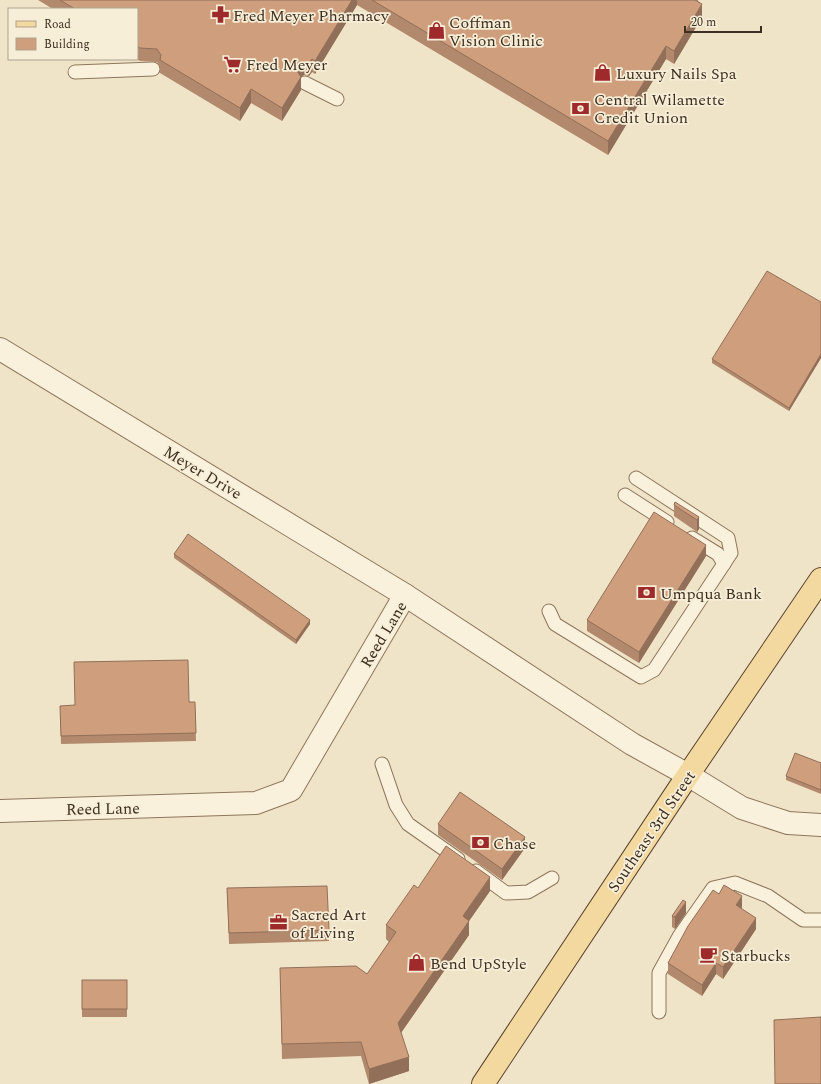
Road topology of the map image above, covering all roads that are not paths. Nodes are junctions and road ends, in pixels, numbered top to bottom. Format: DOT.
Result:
graph roads {
  1 [pos="153,69"];
  2 [pos="75,72"];
  3 [pos="305,83"];
  4 [pos="337,99"];
  5 [pos="0,349"];
  6 [pos="636,478"];
  7 [pos="625,496"];
  8 [pos="724,564"];
  9 [pos="821,580"];
  10 [pos="405,595"];
  11 [pos="548,611"];
  12 [pos="382,764"];
  13 [pos="688,775"];
  14 [pos="0,811"];
  15 [pos="821,826"];
  16 [pos="552,878"];
  17 [pos="820,920"];
  18 [pos="659,1012"];
  19 [pos="482,1084"];
  1 -- 2 [label="lane"];
  3 -- 4 [label="lane"];
  5 -- 10 [label="street, Meyer Drive"];
  6 -- 8 [label="lane"];
  7 -- 8 [label="lane"];
  8 -- 11 [label="lane"];
  9 -- 13 [label="main road, Southeast 3rd Street"];
  10 -- 13 [label="street, Reed Lane"];
  10 -- 14 [label="street, Reed Lane"];
  12 -- 16 [label="lane"];
  13 -- 15 [label="street, Reed Lane"];
  13 -- 19 [label="main road, Southeast 3rd Street"];
  17 -- 18 [label="lane"];
}
